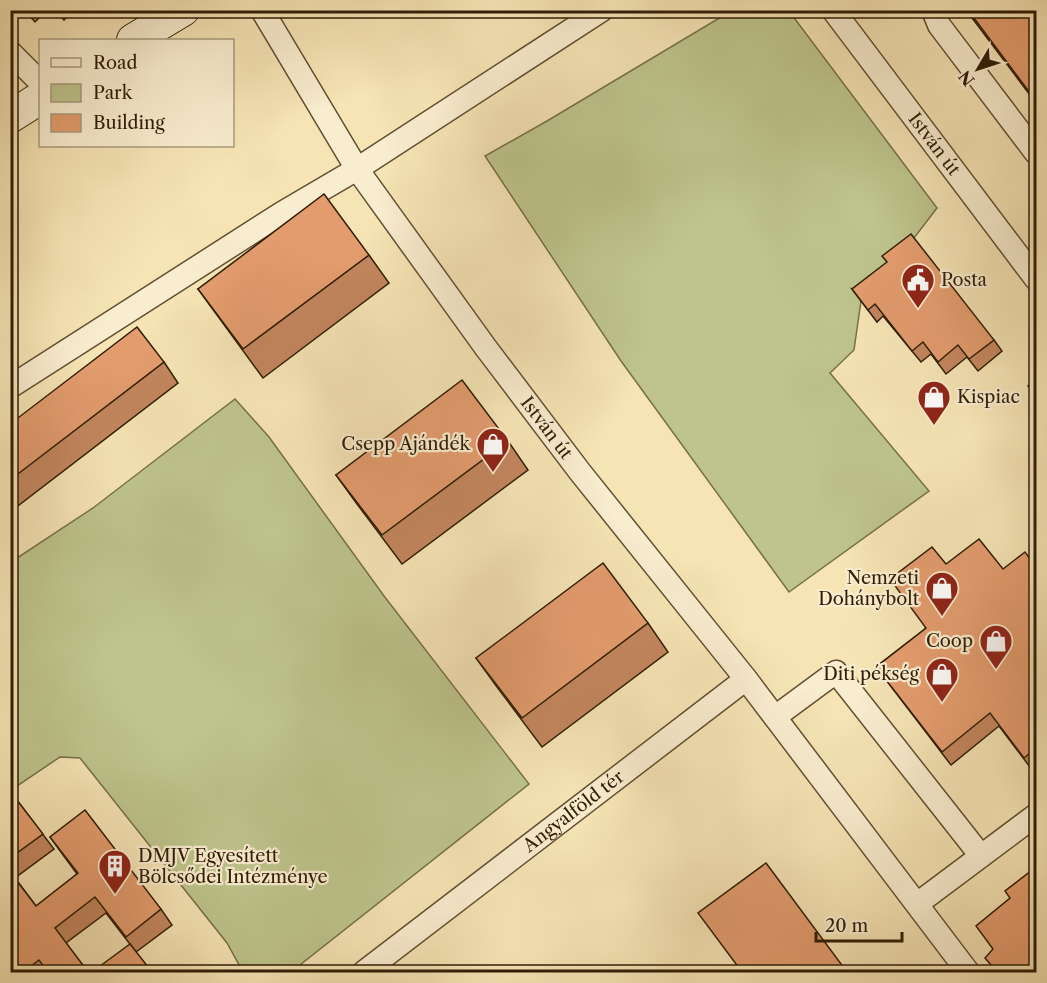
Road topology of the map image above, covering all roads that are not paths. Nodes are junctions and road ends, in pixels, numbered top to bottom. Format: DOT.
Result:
graph roads {
  1 [pos="183,10"];
  2 [pos="262,10"];
  3 [pos="602,10"];
  4 [pos="833,10"];
  5 [pos="933,10"];
  6 [pos="135,39"];
  7 [pos="10,52"];
  8 [pos="39,81"];
  9 [pos="39,99"];
  10 [pos="10,117"];
  11 [pos="1036,153"];
  12 [pos="357,169"];
  13 [pos="1036,279"];
  14 [pos="10,387"];
  15 [pos="746,678"];
  16 [pos="775,717"];
  17 [pos="1036,815"];
  18 [pos="981,856"];
  19 [pos="917,904"];
  20 [pos="364,972"];
  21 [pos="968,972"];
  1 -- 6 [label="street"];
  2 -- 12 [label="street, István út"];
  3 -- 12 [label="street"];
  4 -- 13 [label="street, István út"];
  5 -- 11 [label="street"];
  7 -- 8 [label="street"];
  9 -- 10 [label="street"];
  12 -- 14 [label="street"];
  12 -- 15 [label="street, István út"];
  15 -- 16 [label="street"];
  15 -- 20 [label="street, Angyalföld tér"];
  16 -- 18 [label="street"];
  16 -- 19 [label="street"];
  17 -- 18 [label="street"];
  18 -- 19 [label="street"];
  19 -- 21 [label="street"];
}
